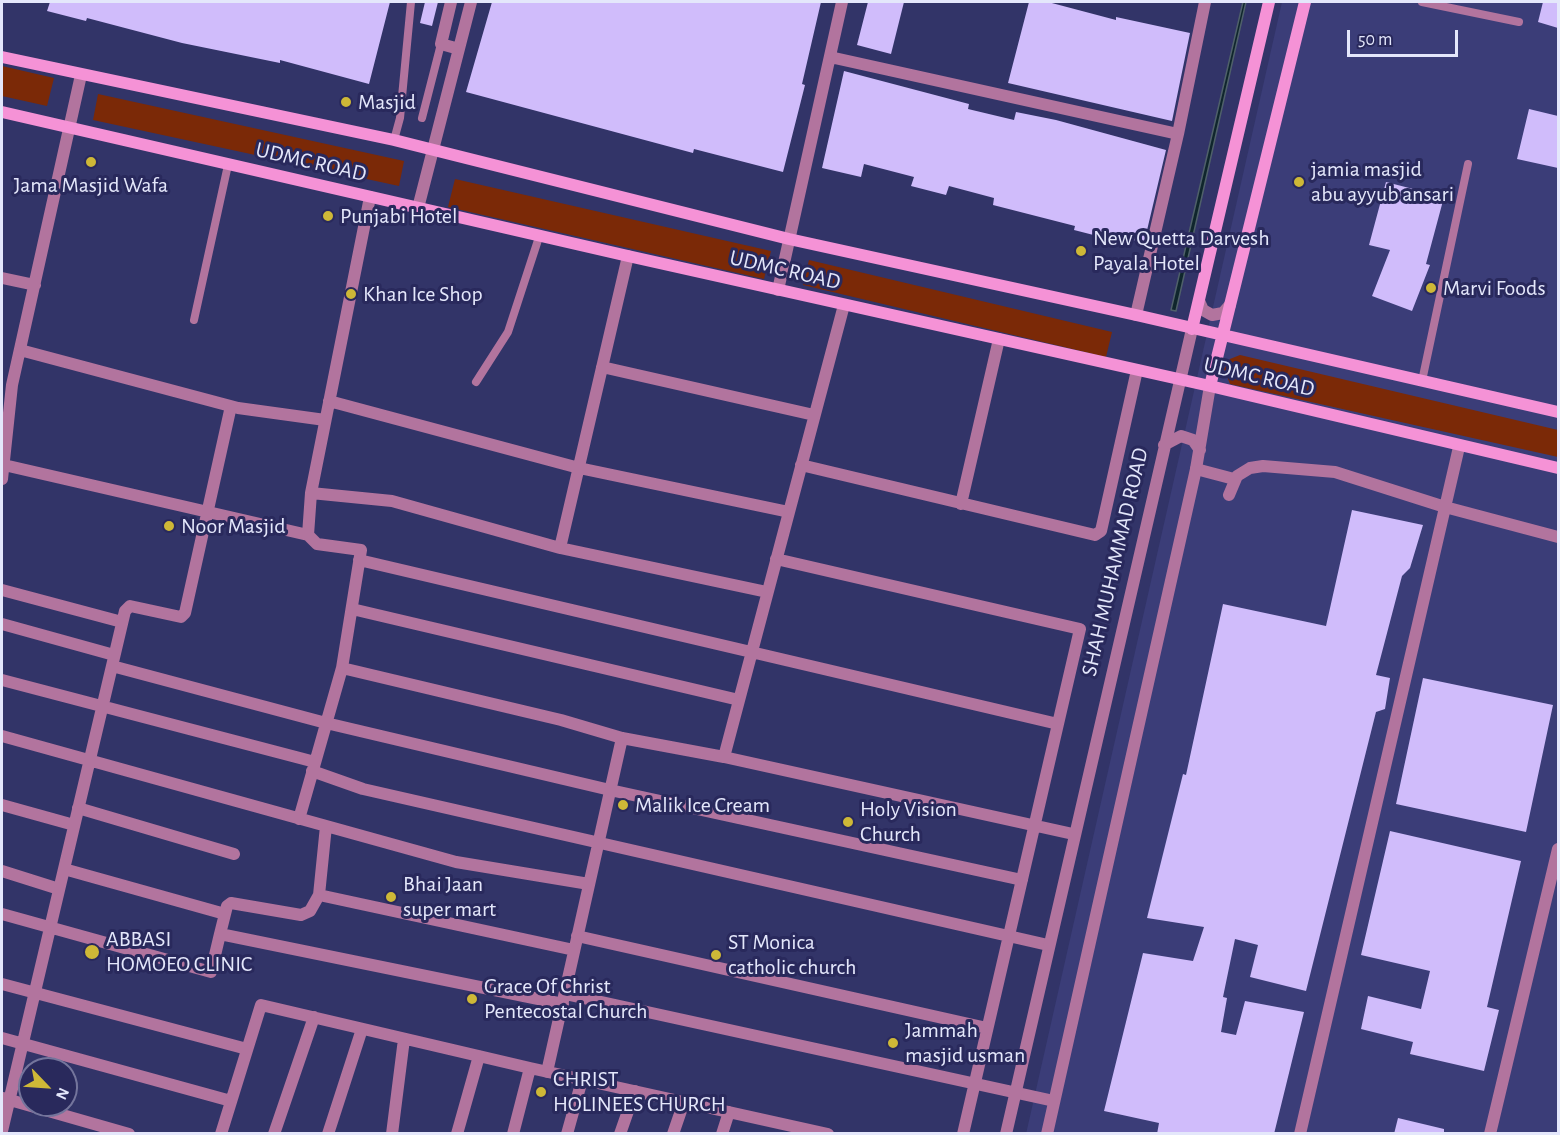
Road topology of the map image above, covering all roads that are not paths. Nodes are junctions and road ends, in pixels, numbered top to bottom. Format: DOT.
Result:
graph roads {
  1 [pos="411,2"];
  2 [pos="451,2"];
  3 [pos="471,2"];
  4 [pos="843,2"];
  5 [pos="1205,2"];
  6 [pos="1269,2"];
  7 [pos="1305,2"];
  8 [pos="1422,2"];
  9 [pos="1519,22"];
  10 [pos="441,44"];
  11 [pos="459,49"];
  12 [pos="2,57"];
  13 [pos="830,57"];
  14 [pos="81,75"];
  15 [pos="2,112"];
  16 [pos="422,118"];
  17 [pos="69,128"];
  18 [pos="1178,134"];
  19 [pos="394,140"];
  20 [pos="433,150"];
  21 [pos="228,165"];
  22 [pos="1468,165"];
  23 [pos="370,198"];
  24 [pos="418,208"];
  25 [pos="540,234"];
  26 [pos="789,239"];
  27 [pos="628,256"];
  28 [pos="2,278"];
  29 [pos="35,285"];
  30 [pos="778,290"];
  31 [pos="1199,301"];
  32 [pos="844,305"];
  33 [pos="1230,305"];
  34 [pos="1136,315"];
  35 [pos="194,320"];
  36 [pos="1192,329"];
  37 [pos="1221,335"];
  38 [pos="999,339"];
  39 [pos="20,350"];
  40 [pos="602,367"];
  41 [pos="1137,370"];
  42 [pos="1180,380"];
  43 [pos="1422,381"];
  44 [pos="476,382"];
  45 [pos="7,384"];
  46 [pos="1210,386"];
  47 [pos="329,401"];
  48 [pos="231,406"];
  49 [pos="1558,412"];
  50 [pos="814,415"];
  51 [pos="325,420"];
  52 [pos="1164,445"];
  53 [pos="1459,447"];
  54 [pos="1200,450"];
  55 [pos="4,465"];
  56 [pos="801,465"];
  57 [pos="579,468"];
  58 [pos="1196,468"];
  59 [pos="1558,468"];
  60 [pos="2,479"];
  61 [pos="1234,479"];
  62 [pos="311,493"];
  63 [pos="1229,495"];
  64 [pos="961,504"];
  65 [pos="1445,507"];
  66 [pos="208,510"];
  67 [pos="789,512"];
  68 [pos="308,535"];
  69 [pos="1558,537"];
  70 [pos="560,548"];
  71 [pos="776,559"];
  72 [pos="359,560"];
  73 [pos="2,590"];
  74 [pos="768,592"];
  75 [pos="352,609"];
  76 [pos="122,622"];
  77 [pos="2,624"];
  78 [pos="751,653"];
  79 [pos="113,661"];
  80 [pos="342,668"];
  81 [pos="2,680"];
  82 [pos="739,700"];
  83 [pos="102,707"];
  84 [pos="326,723"];
  85 [pos="1058,724"];
  86 [pos="2,736"];
  87 [pos="622,738"];
  88 [pos="724,757"];
  89 [pos="89,761"];
  90 [pos="314,767"];
  91 [pos="610,790"];
  92 [pos="2,805"];
  93 [pos="78,808"];
  94 [pos="299,819"];
  95 [pos="74,825"];
  96 [pos="1034,825"];
  97 [pos="326,826"];
  98 [pos="1073,834"];
  99 [pos="598,844"];
  100 [pos="1558,849"];
  101 [pos="234,854"];
  102 [pos="64,869"];
  103 [pos="2,871"];
  104 [pos="1022,880"];
  105 [pos="589,884"];
  106 [pos="59,889"];
  107 [pos="319,896"];
  108 [pos="2,914"];
  109 [pos="225,914"];
  110 [pos="50,928"];
  111 [pos="220,934"];
  112 [pos="578,936"];
  113 [pos="1009,936"];
  114 [pos="1048,945"];
  115 [pos="574,950"];
  116 [pos="2,984"];
  117 [pos="34,993"];
  118 [pos="564,999"];
  119 [pos="314,1017"];
  120 [pos="987,1028"];
  121 [pos="362,1029"];
  122 [pos="2,1038"];
  123 [pos="404,1039"];
  124 [pos="22,1043"];
  125 [pos="247,1049"];
  126 [pos="479,1056"];
  127 [pos="530,1068"];
  128 [pos="547,1072"];
  129 [pos="582,1080"];
  130 [pos="974,1085"];
  131 [pos="634,1092"];
  132 [pos="1015,1093"];
  133 [pos="5,1098"];
  134 [pos="231,1101"];
  135 [pos="1054,1101"];
  136 [pos="684,1102"];
  137 [pos="729,1112"];
  138 [pos="779,1129"];
  139 [pos="2,1131"];
  140 [pos="825,1133"];
  141 [pos="129,1134"];
  142 [pos="221,1134"];
  143 [pos="274,1134"];
  144 [pos="328,1134"];
  145 [pos="393,1134"];
  146 [pos="457,1134"];
  147 [pos="513,1134"];
  148 [pos="567,1134"];
  149 [pos="620,1134"];
  150 [pos="673,1134"];
  151 [pos="722,1134"];
  152 [pos="963,1134"];
  153 [pos="1006,1134"];
  154 [pos="1047,1134"];
  155 [pos="1300,1134"];
  156 [pos="1490,1134"];
  1 -- 19 [label="lane"];
  2 -- 10 [label="street"];
  3 -- 11 [label="street"];
  4 -- 13 [label="street"];
  5 -- 18 [label="street"];
  6 -- 31 [label="main road, SHAH MUHAMMAD ROAD"];
  7 -- 33 [label="main road"];
  8 -- 9 [label="lane"];
  10 -- 11 [label="street"];
  10 -- 16 [label="lane"];
  11 -- 20 [label="street"];
  12 -- 14 [label="main road, UDMC ROAD"];
  13 -- 18 [label="street"];
  13 -- 26 [label="street"];
  14 -- 17 [label="street"];
  14 -- 19 [label="main road, UDMC ROAD"];
  15 -- 17 [label="main road, UDMC ROAD"];
  17 -- 21 [label="main road, UDMC ROAD"];
  17 -- 29 [label="street"];
  18 -- 34 [label="street"];
  19 -- 20 [label="main road, UDMC ROAD"];
  20 -- 24 [label="street"];
  20 -- 26 [label="main road, UDMC ROAD"];
  21 -- 23 [label="main road, UDMC ROAD"];
  21 -- 35 [label="lane"];
  22 -- 43 [label="lane"];
  23 -- 24 [label="main road, UDMC ROAD"];
  23 -- 47 [label="street"];
  24 -- 25 [label="main road, UDMC ROAD"];
  25 -- 27 [label="main road, UDMC ROAD"];
  25 -- 44 [label="lane"];
  26 -- 30 [label="street"];
  26 -- 34 [label="main road, UDMC ROAD"];
  27 -- 30 [label="main road, UDMC ROAD"];
  27 -- 40 [label="street"];
  28 -- 29 [label="street"];
  29 -- 39 [label="street"];
  30 -- 32 [label="main road, UDMC ROAD"];
  31 -- 33 [label="street"];
  31 -- 36 [label="main road, SHAH MUHAMMAD ROAD"];
  32 -- 38 [label="main road, UDMC ROAD"];
  32 -- 50 [label="street"];
  33 -- 37 [label="main road"];
  34 -- 36 [label="main road, UDMC ROAD"];
  36 -- 37 [label="main road, UDMC ROAD"];
  36 -- 42 [label="street, SHAH MUHAMMAD ROAD"];
  37 -- 43 [label="main road, UDMC ROAD"];
  37 -- 46 [label="main road"];
  38 -- 41 [label="main road, UDMC ROAD"];
  38 -- 64 [label="street"];
  39 -- 45 [label="street"];
  39 -- 48 [label="street"];
  40 -- 50 [label="street"];
  40 -- 57 [label="street"];
  41 -- 42 [label="main road, UDMC ROAD"];
  41 -- 64 [label="street"];
  42 -- 46 [label="main road, UDMC ROAD"];
  42 -- 52 [label="street, SHAH MUHAMMAD ROAD"];
  43 -- 49 [label="main road, UDMC ROAD"];
  45 -- 55 [label="street"];
  46 -- 53 [label="main road, UDMC ROAD"];
  46 -- 54 [label="street"];
  47 -- 51 [label="street"];
  47 -- 57 [label="street"];
  48 -- 51 [label="street"];
  48 -- 66 [label="street"];
  50 -- 56 [label="street"];
  51 -- 62 [label="street"];
  52 -- 54 [label="street"];
  52 -- 98 [label="street, SHAH MUHAMMAD ROAD"];
  53 -- 59 [label="main road, UDMC ROAD"];
  53 -- 65 [label="street"];
  54 -- 58 [label="street"];
  55 -- 60 [label="street"];
  55 -- 66 [label="street"];
  56 -- 64 [label="street"];
  56 -- 67 [label="street"];
  57 -- 67 [label="street"];
  57 -- 70 [label="street"];
  58 -- 61 [label="street"];
  58 -- 135 [label="street"];
  61 -- 63 [label="street"];
  61 -- 65 [label="street"];
  62 -- 68 [label="street"];
  62 -- 70 [label="street"];
  65 -- 69 [label="street"];
  65 -- 155 [label="street"];
  66 -- 68 [label="street"];
  66 -- 76 [label="street"];
  67 -- 71 [label="street"];
  68 -- 72 [label="street"];
  70 -- 74 [label="street"];
  71 -- 74 [label="street"];
  71 -- 85 [label="street"];
  72 -- 75 [label="street"];
  72 -- 78 [label="street"];
  73 -- 76 [label="street"];
  74 -- 78 [label="street"];
  75 -- 80 [label="street"];
  75 -- 82 [label="street"];
  76 -- 79 [label="street"];
  77 -- 79 [label="street"];
  78 -- 82 [label="street"];
  78 -- 85 [label="street"];
  79 -- 83 [label="street"];
  79 -- 84 [label="street"];
  80 -- 84 [label="street"];
  80 -- 87 [label="street"];
  81 -- 83 [label="street"];
  82 -- 88 [label="street"];
  83 -- 89 [label="street"];
  83 -- 90 [label="street"];
  84 -- 90 [label="street"];
  84 -- 91 [label="street"];
  85 -- 96 [label="street"];
  86 -- 89 [label="street"];
  87 -- 88 [label="street"];
  87 -- 91 [label="street"];
  88 -- 96 [label="street"];
  89 -- 93 [label="street"];
  89 -- 94 [label="street"];
  90 -- 94 [label="street"];
  90 -- 99 [label="street"];
  91 -- 99 [label="street"];
  91 -- 104 [label="street"];
  92 -- 95 [label="street"];
  93 -- 95 [label="street"];
  93 -- 101 [label="street"];
  94 -- 97 [label="street"];
  95 -- 102 [label="street"];
  96 -- 98 [label="street"];
  96 -- 104 [label="street"];
  97 -- 105 [label="street"];
  97 -- 107 [label="street"];
  98 -- 114 [label="street, SHAH MUHAMMAD ROAD"];
  99 -- 105 [label="street"];
  99 -- 113 [label="street"];
  100 -- 156 [label="street"];
  102 -- 106 [label="street"];
  102 -- 109 [label="street"];
  103 -- 106 [label="street"];
  104 -- 113 [label="street"];
  105 -- 112 [label="street"];
  106 -- 110 [label="street"];
  107 -- 109 [label="street"];
  107 -- 115 [label="street"];
  108 -- 110 [label="street"];
  109 -- 111 [label="street"];
  110 -- 111 [label="street"];
  110 -- 117 [label="street"];
  111 -- 118 [label="street"];
  112 -- 115 [label="street"];
  112 -- 120 [label="street"];
  113 -- 114 [label="street"];
  113 -- 120 [label="street"];
  114 -- 132 [label="street, SHAH MUHAMMAD ROAD"];
  115 -- 118 [label="street"];
  116 -- 117 [label="street"];
  117 -- 124 [label="street"];
  117 -- 125 [label="street"];
  118 -- 128 [label="street"];
  118 -- 130 [label="street"];
  119 -- 121 [label="street"];
  119 -- 125 [label="street"];
  119 -- 143 [label="street"];
  120 -- 130 [label="street"];
  121 -- 123 [label="street"];
  121 -- 144 [label="street"];
  122 -- 124 [label="street"];
  123 -- 126 [label="street"];
  123 -- 145 [label="street"];
  124 -- 133 [label="street"];
  124 -- 134 [label="street"];
  125 -- 134 [label="street"];
  126 -- 127 [label="street"];
  126 -- 146 [label="street"];
  127 -- 128 [label="street"];
  127 -- 147 [label="street"];
  128 -- 129 [label="street"];
  129 -- 131 [label="street"];
  129 -- 148 [label="street"];
  130 -- 132 [label="street"];
  130 -- 152 [label="street"];
  131 -- 136 [label="street"];
  131 -- 149 [label="street"];
  132 -- 135 [label="street"];
  132 -- 153 [label="street, SHAH MUHAMMAD ROAD"];
  133 -- 139 [label="street"];
  133 -- 141 [label="street"];
  134 -- 142 [label="street"];
  135 -- 154 [label="street"];
  136 -- 137 [label="street"];
  136 -- 150 [label="street"];
  137 -- 138 [label="street"];
  137 -- 151 [label="street"];
  138 -- 140 [label="street"];
}
